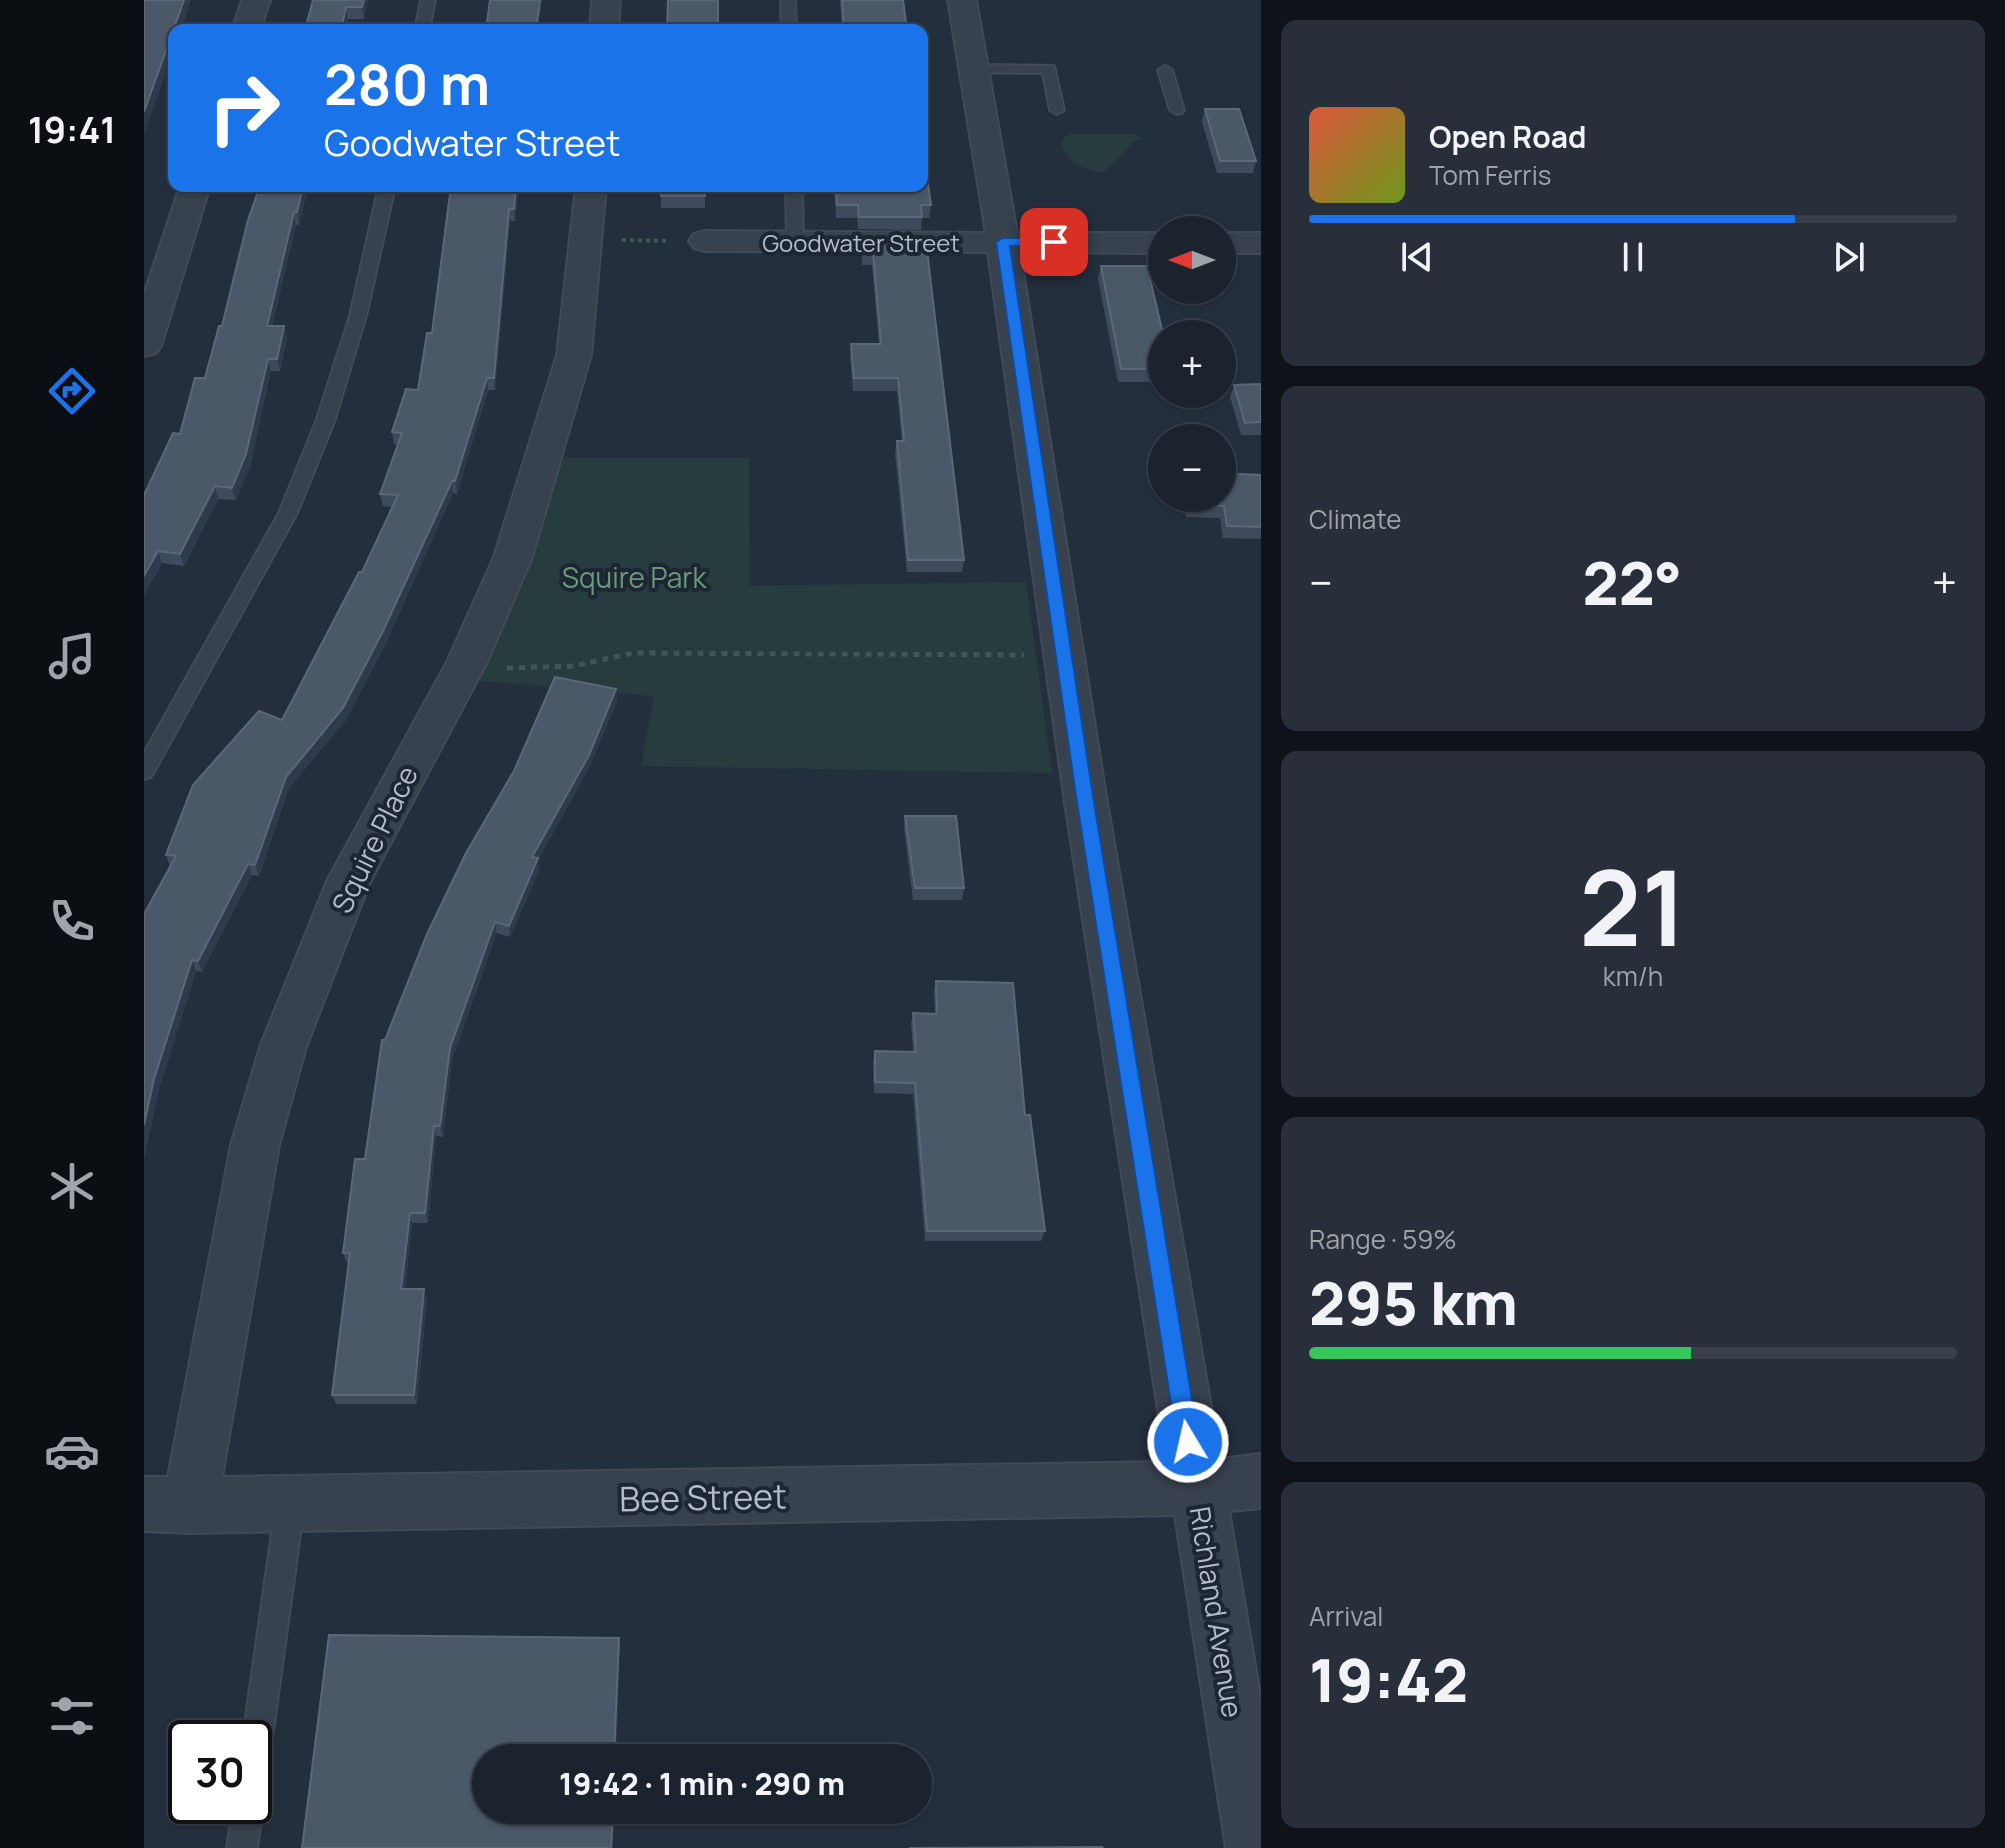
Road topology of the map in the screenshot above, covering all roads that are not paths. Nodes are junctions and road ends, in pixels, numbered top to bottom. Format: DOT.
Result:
graph roads {
  1 [pos="256,0"];
  2 [pos="428,0"];
  3 [pos="606,0"];
  4 [pos="788,0"];
  5 [pos="962,0"];
  6 [pos="248,24"];
  7 [pos="423,24"];
  8 [pos="604,24"];
  9 [pos="789,24"];
  10 [pos="973,69"];
  11 [pos="1165,70"];
  12 [pos="1057,110"];
  13 [pos="1177,110"];
  14 [pos="193,192"];
  15 [pos="386,192"];
  16 [pos="590,192"];
  17 [pos="794,192"];
  18 [pos="705,241"];
  19 [pos="795,241"];
  20 [pos="1003,242"];
  21 [pos="1148,243"];
  22 [pos="1236,243"];
  23 [pos="1261,243"];
  24 [pos="144,346"];
  25 [pos="144,771"];
  26 [pos="1261,1481"];
  27 [pos="1196,1488"];
  28 [pos="290,1504"];
  29 [pos="167,1505"];
  30 [pos="260,1720"];
  31 [pos="245,1824"];
  32 [pos="242,1848"];
  33 [pos="1256,1848"];
  1 -- 6 [label="street"];
  2 -- 7 [label="lane"];
  3 -- 8 [label="street"];
  4 -- 9 [label="lane"];
  5 -- 10 [label="street, Richland Avenue"];
  10 -- 12 [label="lane"];
  10 -- 20 [label="street, Richland Avenue"];
  11 -- 13 [label="lane"];
  14 -- 24 [label="street"];
  15 -- 25 [label="lane"];
  16 -- 29 [label="street, Squire Place"];
  17 -- 19 [label="lane"];
  18 -- 19 [label="street, Goodwater Street"];
  19 -- 20 [label="street, Goodwater Street"];
  20 -- 21 [label="street, Goodwater Street"];
  20 -- 27 [label="street, Richland Avenue"];
  22 -- 23 [label="street"];
  26 -- 27 [label="street, Bee Street"];
  27 -- 28 [label="street, Bee Street"];
  27 -- 33 [label="street, Richland Avenue"];
  28 -- 29 [label="street, Bee Street"];
  28 -- 30 [label="lane"];
  31 -- 32 [label="lane"];
}
